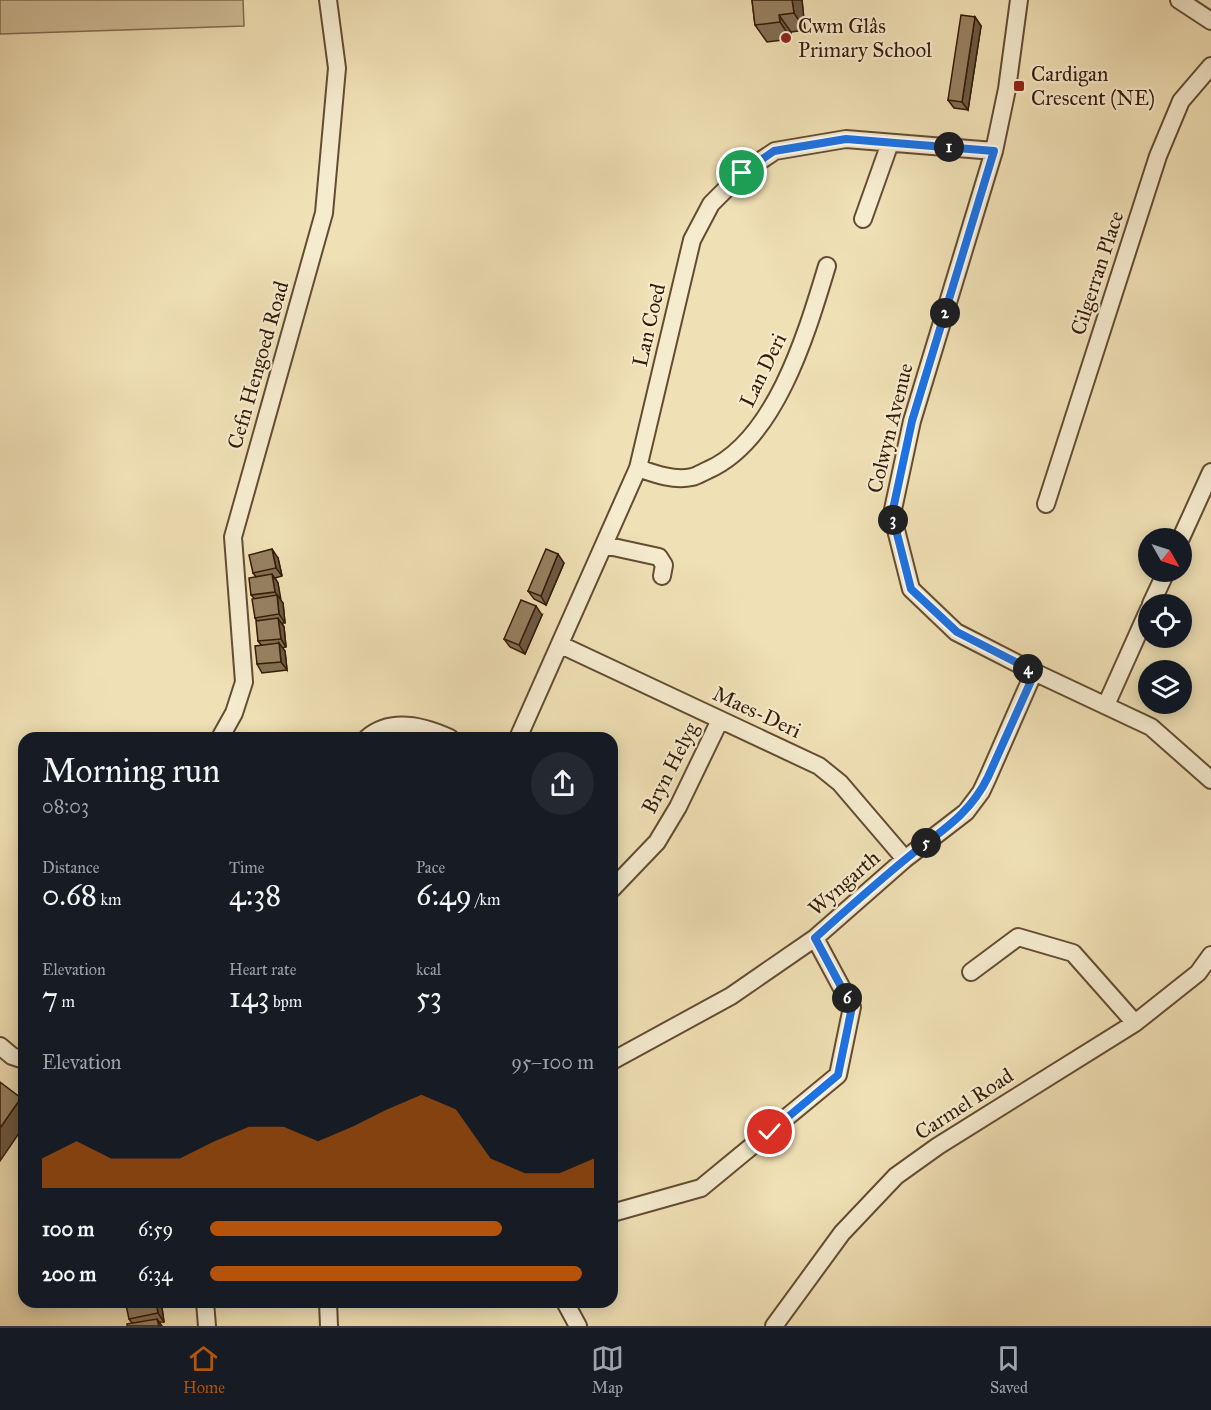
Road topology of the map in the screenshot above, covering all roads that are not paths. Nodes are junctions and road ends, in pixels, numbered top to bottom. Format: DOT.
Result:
graph roads {
  1 [pos="328,0"];
  2 [pos="1019,0"];
  3 [pos="1179,0"];
  4 [pos="1211,21"];
  5 [pos="1211,66"];
  6 [pos="890,143"];
  7 [pos="994,151"];
  8 [pos="864,219"];
  9 [pos="827,266"];
  10 [pos="638,468"];
  11 [pos="1211,472"];
  12 [pos="1046,504"];
  13 [pos="1186,528"];
  14 [pos="604,545"];
  15 [pos="662,576"];
  16 [pos="1138,634"];
  17 [pos="561,645"];
  18 [pos="1035,672"];
  19 [pos="1106,705"];
  20 [pos="720,720"];
  21 [pos="223,732"];
  22 [pos="379,732"];
  23 [pos="438,732"];
  24 [pos="521,732"];
  25 [pos="1211,780"];
  26 [pos="905,859"];
  27 [pos="618,883"];
  28 [pos="815,938"];
  29 [pos="1211,956"];
  30 [pos="971,972"];
  31 [pos="1135,1023"];
  32 [pos="0,1046"];
  33 [pos="18,1058"];
  34 [pos="618,1058"];
  35 [pos="618,1211"];
  36 [pos="206,1308"];
  37 [pos="328,1308"];
  38 [pos="568,1308"];
  39 [pos="207,1326"];
  40 [pos="329,1326"];
  41 [pos="578,1326"];
  42 [pos="774,1326"];
  1 -- 21 [label="street, Cefn Hengoed Road"];
  2 -- 7 [label="street, Colwyn Avenue"];
  3 -- 4 [label="street"];
  5 -- 12 [label="street, Cilgerran Place"];
  6 -- 7 [label="street, Lan Coed"];
  6 -- 8 [label="street"];
  6 -- 10 [label="street, Lan Coed"];
  7 -- 18 [label="street, Colwyn Avenue"];
  9 -- 10 [label="street, Lan Deri"];
  10 -- 14 [label="street, Lan Coed"];
  11 -- 13 [label="street"];
  14 -- 15 [label="street"];
  14 -- 17 [label="street, Lan Coed"];
  16 -- 19 [label="street"];
  17 -- 20 [label="street, Maes-Deri"];
  17 -- 24 [label="street, Lan Coed"];
  18 -- 19 [label="street, Colwyn Avenue"];
  18 -- 26 [label="street, Wyngarth"];
  19 -- 25 [label="street, Colwyn Avenue"];
  20 -- 26 [label="street, Maes-Deri"];
  20 -- 27 [label="street, Bryn Helyg"];
  22 -- 23 [label="street"];
  26 -- 28 [label="street, Wyngarth"];
  28 -- 34 [label="street, Wyngarth"];
  28 -- 35 [label="street"];
  29 -- 31 [label="street, Carmel Road"];
  30 -- 31 [label="street"];
  31 -- 42 [label="street, Carmel Road"];
  32 -- 33 [label="street"];
  36 -- 39 [label="street"];
  37 -- 40 [label="street"];
  38 -- 41 [label="street"];
}
